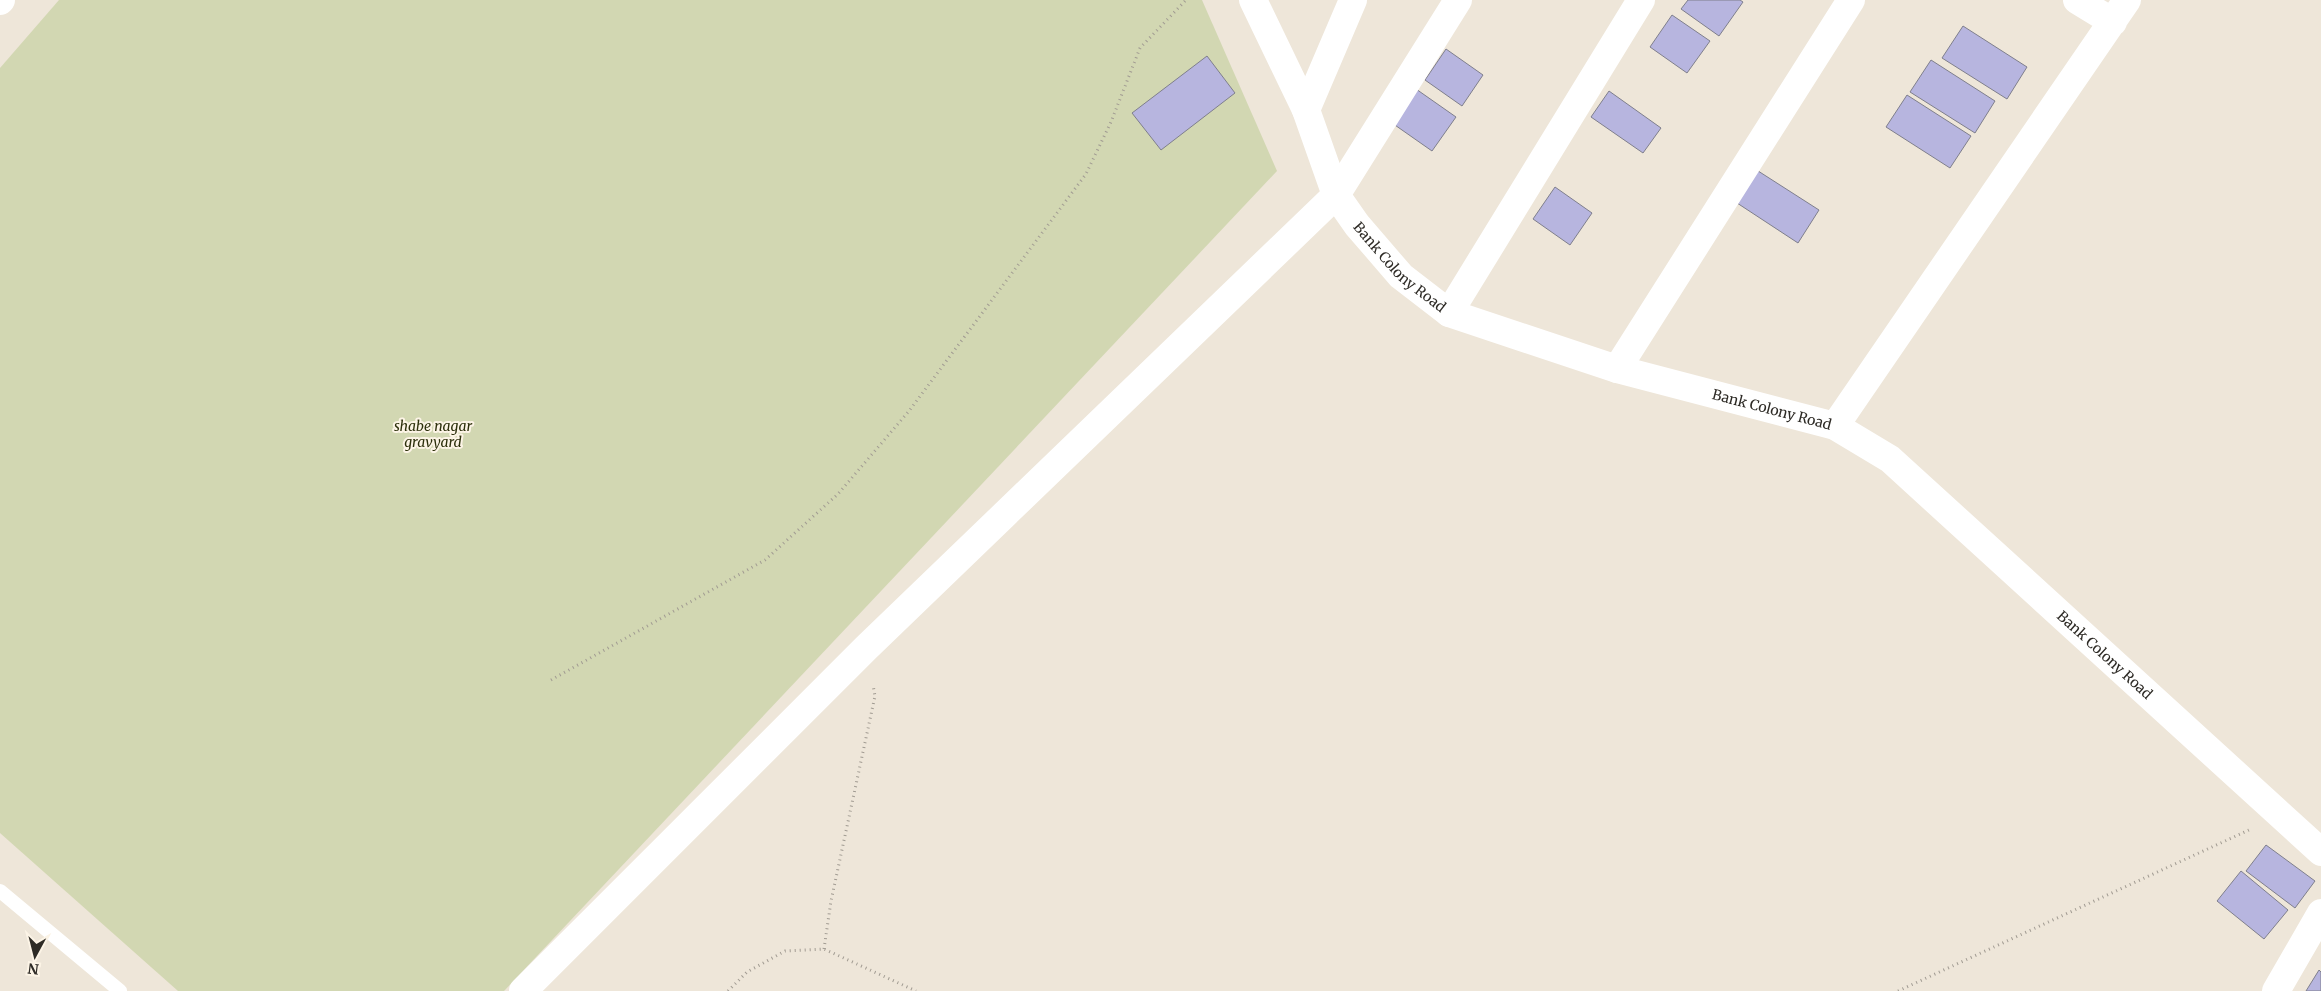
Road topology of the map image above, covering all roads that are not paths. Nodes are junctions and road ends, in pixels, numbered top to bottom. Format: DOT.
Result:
graph roads {
  1 [pos="1253,0"];
  2 [pos="1353,0"];
  3 [pos="1458,0"];
  4 [pos="1641,0"];
  5 [pos="1851,0"];
  6 [pos="2077,0"];
  7 [pos="2120,11"];
  8 [pos="1306,110"];
  9 [pos="1336,194"];
  10 [pos="1448,313"];
  11 [pos="1617,369"];
  12 [pos="1835,426"];
  13 [pos="2321,852"];
  14 [pos="0,890"];
  15 [pos="2321,913"];
  16 [pos="120,991"];
  17 [pos="523,991"];
  18 [pos="2276,991"];
  1 -- 8 [label="street, Bank Colony Road"];
  2 -- 8 [label="street"];
  3 -- 9 [label="street"];
  4 -- 10 [label="street"];
  5 -- 11 [label="street"];
  6 -- 7 [label="street"];
  7 -- 12 [label="street"];
  8 -- 9 [label="street, Bank Colony Road"];
  9 -- 10 [label="street, Bank Colony Road"];
  9 -- 17 [label="street"];
  10 -- 11 [label="street, Bank Colony Road"];
  11 -- 12 [label="street, Bank Colony Road"];
  12 -- 13 [label="street, Bank Colony Road"];
  14 -- 16 [label="lane"];
  15 -- 18 [label="street"];
}
